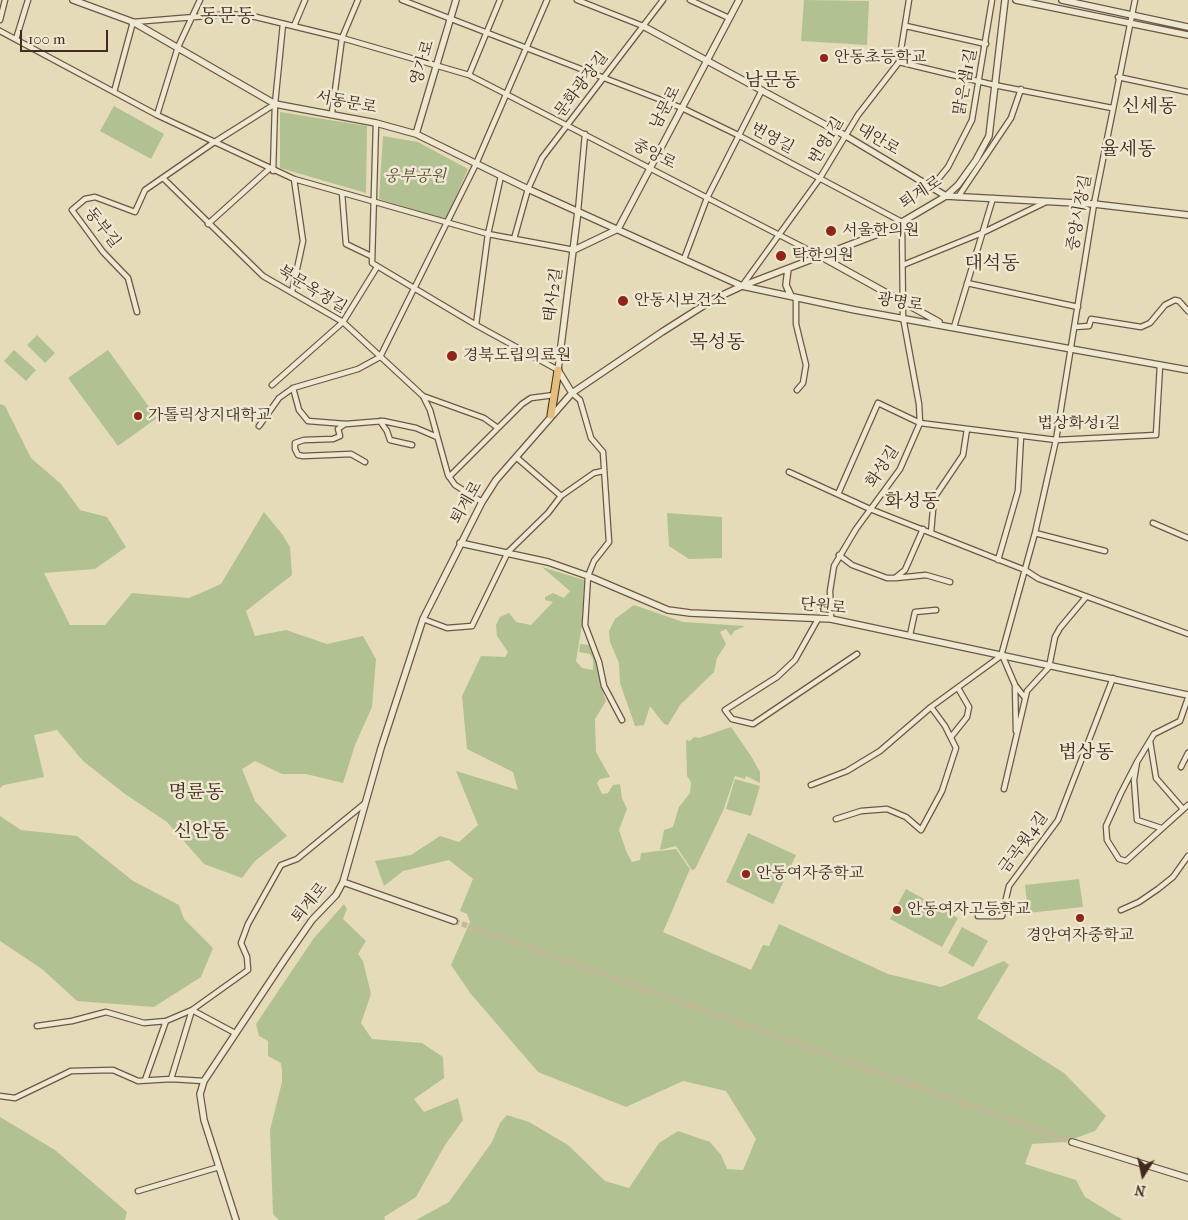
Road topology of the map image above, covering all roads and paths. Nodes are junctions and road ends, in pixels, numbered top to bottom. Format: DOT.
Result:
graph roads {
  1 [pos="5,0"];
  2 [pos="28,0"];
  3 [pos="73,0"];
  4 [pos="200,0"];
  5 [pos="304,0"];
  6 [pos="358,0"];
  7 [pos="402,0"];
  8 [pos="456,0"];
  9 [pos="500,0"];
  10 [pos="547,0"];
  11 [pos="577,0"];
  12 [pos="663,0"];
  13 [pos="690,0"];
  14 [pos="738,0"];
  15 [pos="909,0"];
  16 [pos="992,0"];
  17 [pos="1005,0"];
  18 [pos="1016,0"];
  19 [pos="1062,0"];
  20 [pos="1135,0"];
  21 [pos="1132,13"];
  22 [pos="192,18"];
  23 [pos="451,18"];
  24 [pos="729,18"];
  25 [pos="0,20"];
  26 [pos="133,22"];
  27 [pos="1129,23"];
  28 [pos="283,24"];
  29 [pos="294,26"];
  30 [pos="643,26"];
  31 [pos="906,26"];
  32 [pos="1188,26"];
  33 [pos="0,31"];
  34 [pos="487,32"];
  35 [pos="1188,35"];
  36 [pos="342,38"];
  37 [pos="16,39"];
  38 [pos="986,44"];
  39 [pos="178,47"];
  40 [pos="526,47"];
  41 [pos="706,61"];
  42 [pos="899,62"];
  43 [pos="437,64"];
  44 [pos="469,75"];
  45 [pos="604,77"];
  46 [pos="1118,77"];
  47 [pos="979,82"];
  48 [pos="994,85"];
  49 [pos="1021,89"];
  50 [pos="762,90"];
  51 [pos="114,92"];
  52 [pos="1188,92"];
  53 [pos="506,94"];
  54 [pos="275,104"];
  55 [pos="682,108"];
  56 [pos="1112,108"];
  57 [pos="332,114"];
  58 [pos="157,115"];
  59 [pos="376,123"];
  60 [pos="567,126"];
  61 [pos="416,134"];
  62 [pos="585,134"];
  63 [pos="738,135"];
  64 [pos="846,136"];
  65 [pos="214,142"];
  66 [pos="476,164"];
  67 [pos="650,168"];
  68 [pos="271,170"];
  69 [pos="501,176"];
  70 [pos="163,178"];
  71 [pos="820,178"];
  72 [pos="294,179"];
  73 [pos="931,188"];
  74 [pos="528,189"];
  75 [pos="342,193"];
  76 [pos="946,196"];
  77 [pos="958,197"];
  78 [pos="708,198"];
  79 [pos="993,198"];
  80 [pos="1048,201"];
  81 [pos="373,203"];
  82 [pos="1094,204"];
  83 [pos="578,211"];
  84 [pos="1188,215"];
  85 [pos="902,222"];
  86 [pos="208,224"];
  87 [pos="448,224"];
  88 [pos="618,229"];
  89 [pos="982,233"];
  90 [pos="488,234"];
  91 [pos="779,235"];
  92 [pos="514,239"];
  93 [pos="574,250"];
  94 [pos="371,256"];
  95 [pos="820,256"];
  96 [pos="684,260"];
  97 [pos="903,266"];
  98 [pos="377,267"];
  99 [pos="788,268"];
  100 [pos="967,283"];
  101 [pos="742,286"];
  102 [pos="415,289"];
  103 [pos="292,292"];
  104 [pos="793,297"];
  105 [pos="903,301"];
  106 [pos="1078,307"];
  107 [pos="1188,311"];
  108 [pos="137,312"];
  109 [pos="903,317"];
  110 [pos="343,322"];
  111 [pos="942,324"];
  112 [pos="476,325"];
  113 [pos="954,327"];
  114 [pos="1074,327"];
  115 [pos="1071,349"];
  116 [pos="380,357"];
  117 [pos="1160,365"];
  118 [pos="558,370"];
  119 [pos="1188,370"];
  120 [pos="272,385"];
  121 [pos="293,388"];
  122 [pos="797,390"];
  123 [pos="572,393"];
  124 [pos="554,395"];
  125 [pos="423,396"];
  126 [pos="551,415"];
  127 [pos="380,421"];
  128 [pos="920,423"];
  129 [pos="346,424"];
  130 [pos="260,426"];
  131 [pos="498,428"];
  132 [pos="967,430"];
  133 [pos="1021,436"];
  134 [pos="437,438"];
  135 [pos="1056,440"];
  136 [pos="412,445"];
  137 [pos="516,457"];
  138 [pos="365,462"];
  139 [pos="603,471"];
  140 [pos="788,472"];
  141 [pos="449,477"];
  142 [pos="838,494"];
  143 [pos="561,496"];
  144 [pos="482,502"];
  145 [pos="870,509"];
  146 [pos="1153,523"];
  147 [pos="922,530"];
  148 [pos="931,533"];
  149 [pos="1035,533"];
  150 [pos="1188,538"];
  151 [pos="460,543"];
  152 [pos="1105,550"];
  153 [pos="508,552"];
  154 [pos="839,555"];
  155 [pos="998,560"];
  156 [pos="1024,570"];
  157 [pos="588,576"];
  158 [pos="895,578"];
  159 [pos="950,582"];
  160 [pos="1086,597"];
  161 [pos="936,610"];
  162 [pos="424,619"];
  163 [pos="818,619"];
  164 [pos="831,619"];
  165 [pos="1188,634"];
  166 [pos="910,635"];
  167 [pos="856,654"];
  168 [pos="1002,656"];
  169 [pos="1049,666"];
  170 [pos="1112,678"];
  171 [pos="1015,686"];
  172 [pos="958,688"];
  173 [pos="1188,697"];
  174 [pos="1024,698"];
  175 [pos="931,707"];
  176 [pos="622,720"];
  177 [pos="1016,732"];
  178 [pos="951,737"];
  179 [pos="1150,741"];
  180 [pos="1188,753"];
  181 [pos="1137,762"];
  182 [pos="1181,767"];
  183 [pos="812,785"];
  184 [pos="1004,789"];
  185 [pos="364,804"];
  186 [pos="1188,805"];
  187 [pos="1183,809"];
  188 [pos="836,819"];
  189 [pos="1161,828"];
  190 [pos="1188,856"];
  191 [pos="343,882"];
  192 [pos="1121,910"];
  193 [pos="978,916"];
  194 [pos="454,921"];
  195 [pos="192,1010"];
  196 [pos="166,1021"];
  197 [pos="37,1026"];
  198 [pos="235,1033"];
  199 [pos="171,1079"];
  200 [pos="146,1080"];
  201 [pos="204,1081"];
  202 [pos="0,1096"];
  203 [pos="1072,1142"];
  204 [pos="220,1167"];
  205 [pos="1188,1178"];
  206 [pos="138,1191"];
  207 [pos="236,1220"];
  1 -- 25 [label="street"];
  2 -- 37 [label="street"];
  3 -- 26 [label="street, 서동문로"];
  4 -- 22 [label="street"];
  5 -- 29 [label="street"];
  6 -- 36 [label="street"];
  7 -- 23 [label="street, 번영길"];
  8 -- 23 [label="street, 영가로"];
  9 -- 34 [label="street"];
  10 -- 40 [label="street"];
  11 -- 30 [label="street, 대안로"];
  12 -- 30 [label="street, 문화광장길"];
  13 -- 24 [label="street"];
  14 -- 24 [label="street, 남문로"];
  15 -- 31 [label="street, 번영1길"];
  16 -- 38 [label="street, 맑은샘1길"];
  17 -- 48 [label="street, 퇴계로"];
  18 -- 27 [label="street"];
  19 -- 21 [label="street"];
  20 -- 21 [label="street, 중앙시장길"];
  21 -- 27 [label="street, 중앙시장길"];
  21 -- 32 [label="street"];
  22 -- 26 [label="street, 중앙로"];
  22 -- 28 [label="street, 중앙로"];
  22 -- 39 [label="street"];
  23 -- 34 [label="street, 번영길"];
  23 -- 43 [label="street, 영가로"];
  24 -- 41 [label="street, 남문로"];
  26 -- 39 [label="street, 서동문로"];
  26 -- 51 [label="street"];
  27 -- 35 [label="street"];
  27 -- 46 [label="street, 중앙시장길"];
  28 -- 29 [label="street, 중앙로"];
  28 -- 54 [label="street"];
  29 -- 36 [label="street, 중앙로"];
  30 -- 41 [label="street, 대안로"];
  30 -- 45 [label="street, 문화광장길"];
  31 -- 38 [label="street"];
  31 -- 42 [label="street, 번영1길"];
  33 -- 37 [label="street"];
  34 -- 40 [label="street, 번영길"];
  34 -- 44 [label="street"];
  36 -- 43 [label="street, 중앙로"];
  36 -- 57 [label="street"];
  37 -- 51 [label="street"];
  38 -- 47 [label="street, 맑은샘1길"];
  39 -- 54 [label="street, 서동문로"];
  39 -- 58 [label="street"];
  40 -- 45 [label="street, 번영길"];
  40 -- 53 [label="street"];
  41 -- 50 [label="street, 대안로"];
  41 -- 55 [label="street, 남문로"];
  42 -- 47 [label="street"];
  42 -- 64 [label="street, 번영1길"];
  43 -- 44 [label="street, 중앙로"];
  43 -- 61 [label="street, 영가로"];
  44 -- 53 [label="street, 중앙로"];
  45 -- 55 [label="street, 번영길"];
  45 -- 60 [label="street, 문화광장길"];
  46 -- 52 [label="street"];
  46 -- 56 [label="street, 중앙시장길"];
  47 -- 48 [label="street"];
  47 -- 73 [label="street, 맑은샘1길"];
  48 -- 49 [label="street"];
  48 -- 76 [label="street, 퇴계로"];
  49 -- 56 [label="street"];
  49 -- 77 [label="street"];
  50 -- 63 [label="street"];
  50 -- 64 [label="street, 대안로"];
  51 -- 58 [label="street"];
  53 -- 60 [label="street, 중앙로"];
  53 -- 66 [label="street"];
  54 -- 57 [label="street, 서동문로"];
  54 -- 65 [label="street"];
  54 -- 68 [label="street"];
  55 -- 63 [label="street, 번영길"];
  55 -- 67 [label="street, 남문로"];
  56 -- 82 [label="street, 중앙시장길"];
  57 -- 59 [label="street, 서동문로"];
  58 -- 65 [label="street"];
  59 -- 61 [label="street, 서동문로"];
  59 -- 81 [label="street"];
  60 -- 62 [label="street, 중앙로"];
  60 -- 74 [label="street, 문화광장길"];
  61 -- 66 [label="street, 서동문로"];
  62 -- 67 [label="street, 중앙로"];
  62 -- 83 [label="street"];
  63 -- 71 [label="street, 번영길"];
  63 -- 78 [label="street"];
  64 -- 71 [label="street, 번영1길"];
  64 -- 73 [label="street, 대안로"];
  65 -- 68 [label="street"];
  65 -- 70 [label="street"];
  66 -- 69 [label="street, 서동문로"];
  66 -- 87 [label="street"];
  67 -- 78 [label="street, 중앙로"];
  67 -- 88 [label="street, 남문로"];
  68 -- 72 [label="street"];
  68 -- 86 [label="street"];
  69 -- 74 [label="street, 서동문로"];
  69 -- 90 [label="street"];
  70 -- 86 [label="street, 북문옥정길"];
  70 -- 108 [label="street, 동부길"];
  71 -- 85 [label="street, 번영길"];
  71 -- 91 [label="street, 번영1길"];
  72 -- 75 [label="street"];
  72 -- 103 [label="street"];
  73 -- 76 [label="street, 대안로"];
  74 -- 83 [label="street, 서동문로"];
  74 -- 92 [label="street, 문화광장길"];
  75 -- 81 [label="street"];
  75 -- 94 [label="street"];
  76 -- 77 [label="street, 대안로"];
  76 -- 85 [label="street, 퇴계로"];
  77 -- 79 [label="street, 대안로"];
  78 -- 91 [label="street, 중앙로"];
  78 -- 96 [label="street"];
  79 -- 80 [label="street, 대안로"];
  79 -- 89 [label="street"];
  80 -- 82 [label="street, 대안로"];
  80 -- 89 [label="street"];
  81 -- 87 [label="street"];
  81 -- 94 [label="street"];
  82 -- 84 [label="street, 대안로"];
  82 -- 106 [label="street, 중앙시장길"];
  83 -- 88 [label="street, 서동문로"];
  83 -- 93 [label="street, 태사2길"];
  85 -- 95 [label="street, 퇴계로"];
  85 -- 97 [label="street, 화성길"];
  86 -- 103 [label="street, 북문옥정길"];
  87 -- 90 [label="street"];
  87 -- 102 [label="street"];
  88 -- 93 [label="street"];
  88 -- 96 [label="street, 광명로"];
  89 -- 97 [label="street"];
  89 -- 100 [label="street"];
  90 -- 92 [label="street"];
  90 -- 112 [label="street"];
  91 -- 95 [label="street, 중앙로"];
  91 -- 101 [label="street, 번영1길"];
  92 -- 93 [label="street"];
  93 -- 118 [label="street, 태사2길"];
  94 -- 98 [label="street"];
  95 -- 99 [label="street, 퇴계로"];
  95 -- 105 [label="street, 중앙로"];
  96 -- 101 [label="street, 광명로"];
  97 -- 105 [label="street, 화성길"];
  98 -- 102 [label="street"];
  98 -- 110 [label="street"];
  99 -- 101 [label="street, 퇴계로"];
  99 -- 104 [label="street"];
  100 -- 106 [label="street"];
  100 -- 113 [label="street"];
  101 -- 104 [label="street, 광명로"];
  101 -- 123 [label="street, 퇴계로"];
  102 -- 112 [label="street"];
  102 -- 116 [label="street"];
  103 -- 110 [label="street, 북문옥정길"];
  104 -- 109 [label="street, 광명로"];
  104 -- 122 [label="street"];
  105 -- 109 [label="street, 화성길"];
  105 -- 111 [label="street, 중앙로"];
  106 -- 114 [label="street, 중앙시장길"];
  107 -- 114 [label="street"];
  109 -- 111 [label="street, 광명로"];
  109 -- 128 [label="street, 화성길"];
  110 -- 116 [label="street, 북문옥정길"];
  110 -- 120 [label="street"];
  111 -- 113 [label="street, 광명로"];
  112 -- 118 [label="street"];
  113 -- 115 [label="street, 광명로"];
  114 -- 115 [label="street, 중앙시장길"];
  115 -- 117 [label="street, 광명로"];
  115 -- 135 [label="street, 중앙시장길"];
  116 -- 121 [label="street"];
  116 -- 125 [label="street, 북문옥정길"];
  117 -- 119 [label="street, 광명로"];
  117 -- 135 [label="street, 법상화성1길"];
  118 -- 123 [label="street"];
  118 -- 124 [label="main road"];
  121 -- 129 [label="street"];
  121 -- 130 [label="street"];
  123 -- 126 [label="street, 퇴계로"];
  123 -- 139 [label="street"];
  124 -- 126 [label="main road"];
  124 -- 131 [label="street"];
  125 -- 131 [label="street"];
  125 -- 134 [label="street, 북문옥정길"];
  126 -- 137 [label="street, 퇴계로"];
  127 -- 129 [label="street"];
  127 -- 134 [label="street"];
  127 -- 136 [label="street"];
  128 -- 132 [label="street, 법상화성1길"];
  128 -- 142 [label="street, 법상화성1길"];
  128 -- 145 [label="street, 화성길"];
  129 -- 138 [label="street"];
  131 -- 141 [label="street"];
  132 -- 133 [label="street, 법상화성1길"];
  132 -- 148 [label="street"];
  133 -- 135 [label="street, 법상화성1길"];
  133 -- 155 [label="street"];
  134 -- 141 [label="street, 북문옥정길"];
  135 -- 149 [label="street, 중앙시장길"];
  137 -- 143 [label="street"];
  137 -- 144 [label="street, 퇴계로"];
  139 -- 143 [label="street"];
  139 -- 157 [label="street"];
  140 -- 142 [label="street"];
  141 -- 144 [label="street, 북문옥정길"];
  142 -- 145 [label="street"];
  143 -- 153 [label="street"];
  144 -- 151 [label="street, 퇴계로"];
  145 -- 147 [label="street"];
  145 -- 154 [label="street, 화성길"];
  146 -- 150 [label="street"];
  147 -- 148 [label="street"];
  147 -- 158 [label="street"];
  148 -- 155 [label="street"];
  149 -- 152 [label="street"];
  149 -- 156 [label="street, 중앙시장길"];
  151 -- 153 [label="street, 단원로"];
  151 -- 162 [label="street, 퇴계로"];
  153 -- 157 [label="street, 단원로"];
  153 -- 162 [label="street"];
  154 -- 158 [label="street"];
  154 -- 164 [label="street, 화성길"];
  155 -- 156 [label="street"];
  156 -- 160 [label="street"];
  156 -- 168 [label="street, 중앙시장길"];
  157 -- 163 [label="street, 단원로"];
  157 -- 176 [label="street"];
  158 -- 159 [label="street"];
  160 -- 165 [label="street"];
  160 -- 169 [label="street"];
  161 -- 166 [label="street"];
  162 -- 185 [label="street, 퇴계로"];
  163 -- 164 [label="street, 단원로"];
  163 -- 167 [label="street"];
  164 -- 166 [label="street, 단원로"];
  166 -- 168 [label="street, 단원로"];
  168 -- 169 [label="street, 단원로"];
  168 -- 171 [label="street"];
  168 -- 172 [label="street"];
  169 -- 170 [label="street, 단원로"];
  169 -- 174 [label="street"];
  170 -- 173 [label="street, 단원로"];
  170 -- 193 [label="street, 금곡윗4길"];
  171 -- 174 [label="street"];
  171 -- 177 [label="street"];
  172 -- 175 [label="street"];
  172 -- 178 [label="street"];
  173 -- 179 [label="street"];
  174 -- 177 [label="street"];
  175 -- 178 [label="street"];
  175 -- 183 [label="street"];
  177 -- 184 [label="street"];
  178 -- 188 [label="street"];
  179 -- 181 [label="street"];
  179 -- 187 [label="street"];
  180 -- 182 [label="street"];
  181 -- 189 [label="street"];
  181 -- 189 [label="street"];
  185 -- 191 [label="street, 퇴계로"];
  185 -- 195 [label="street"];
  186 -- 187 [label="street"];
  187 -- 189 [label="street"];
  190 -- 192 [label="street"];
  191 -- 194 [label="street"];
  191 -- 198 [label="street, 퇴계로"];
  195 -- 196 [label="street"];
  195 -- 198 [label="street"];
  195 -- 199 [label="street"];
  196 -- 197 [label="street"];
  196 -- 200 [label="street"];
  198 -- 201 [label="street, 퇴계로"];
  199 -- 200 [label="street"];
  199 -- 201 [label="street"];
  200 -- 202 [label="street"];
  201 -- 204 [label="street, 퇴계로"];
  203 -- 205 [label="street"];
  204 -- 206 [label="street"];
  204 -- 207 [label="street, 퇴계로"];
}
